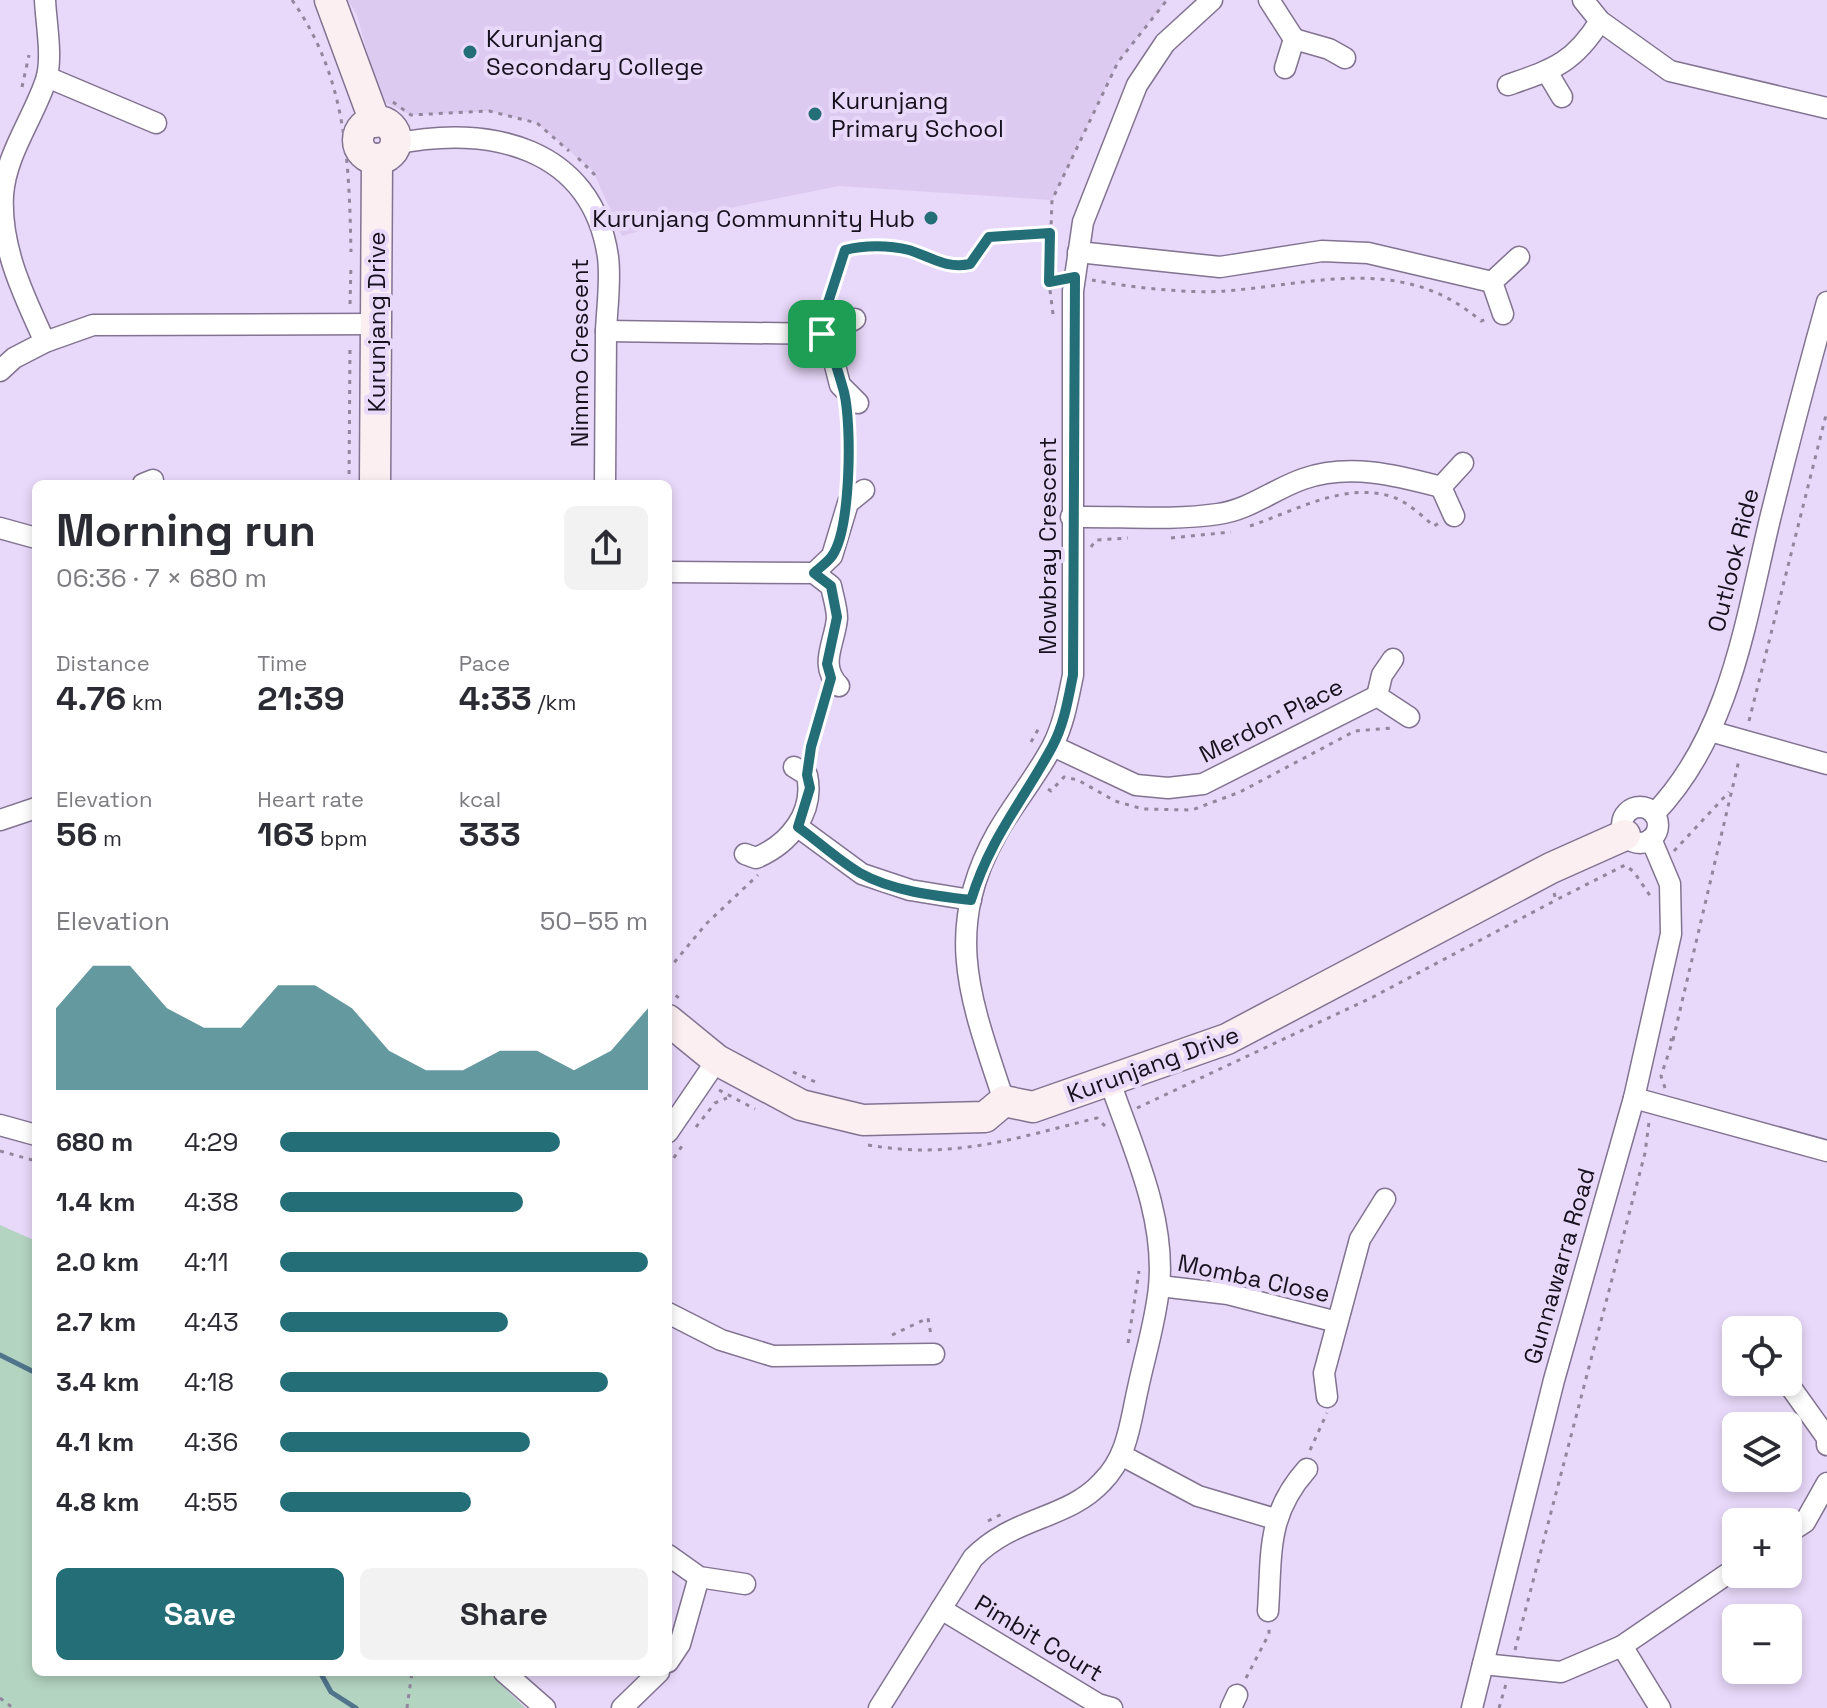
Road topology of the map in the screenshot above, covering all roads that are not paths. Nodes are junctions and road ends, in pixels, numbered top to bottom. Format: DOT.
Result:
graph roads {
  1 [pos="45,0"];
  2 [pos="330,0"];
  3 [pos="1212,0"];
  4 [pos="1269,0"];
  5 [pos="1583,0"];
  6 [pos="1600,21"];
  7 [pos="1294,39"];
  8 [pos="1345,58"];
  9 [pos="1285,68"];
  10 [pos="1547,72"];
  11 [pos="47,77"];
  12 [pos="1508,85"];
  13 [pos="1562,97"];
  14 [pos="1827,108"];
  15 [pos="156,123"];
  16 [pos="386,151"];
  17 [pos="1078,252"];
  18 [pos="1519,257"];
  19 [pos="1492,282"];
  20 [pos="1827,302"];
  21 [pos="1503,314"];
  22 [pos="855,319"];
  23 [pos="364,324"];
  24 [pos="606,331"];
  25 [pos="824,334"];
  26 [pos="45,342"];
  27 [pos="0,371"];
  28 [pos="851,396"];
  29 [pos="1463,463"];
  30 [pos="375,480"];
  31 [pos="605,480"];
  32 [pos="1441,487"];
  33 [pos="864,490"];
  34 [pos="1454,516"];
  35 [pos="1071,517"];
  36 [pos="0,528"];
  37 [pos="32,537"];
  38 [pos="672,572"];
  39 [pos="814,573"];
  40 [pos="1393,659"];
  41 [pos="835,682"];
  42 [pos="1377,696"];
  43 [pos="1409,717"];
  44 [pos="1710,731"];
  45 [pos="1053,746"];
  46 [pos="1827,764"];
  47 [pos="801,771"];
  48 [pos="32,809"];
  49 [pos="1654,814"];
  50 [pos="0,820"];
  51 [pos="798,827"];
  52 [pos="1638,837"];
  53 [pos="745,854"];
  54 [pos="971,900"];
  55 [pos="672,1025"];
  56 [pos="710,1070"];
  57 [pos="1110,1082"];
  58 [pos="1651,1097"];
  59 [pos="1004,1101"];
  60 [pos="0,1125"];
  61 [pos="32,1134"];
  62 [pos="676,1138"];
  63 [pos="1827,1151"];
  64 [pos="1385,1199"];
  65 [pos="1160,1286"];
  66 [pos="672,1315"];
  67 [pos="1337,1322"];
  68 [pos="934,1354"];
  69 [pos="1797,1396"];
  70 [pos="1327,1397"];
  71 [pos="1827,1445"];
  72 [pos="1123,1456"];
  73 [pos="1307,1469"];
  74 [pos="1827,1483"];
  75 [pos="1275,1519"];
  76 [pos="1802,1524"];
  77 [pos="672,1558"];
  78 [pos="699,1577"];
  79 [pos="1722,1578"];
  80 [pos="745,1584"];
  81 [pos="941,1609"];
  82 [pos="1268,1611"];
  83 [pos="1622,1646"];
  84 [pos="672,1656"];
  85 [pos="1483,1664"];
  86 [pos="509,1676"];
  87 [pos="655,1676"];
  88 [pos="545,1708"];
  89 [pos="622,1708"];
  90 [pos="879,1708"];
  91 [pos="1112,1708"];
  92 [pos="1472,1708"];
  93 [pos="1660,1708"];
  1 -- 11 [label="street"];
  2 -- 16 [label="street"];
  3 -- 17 [label="street, Mowbray Crescent"];
  4 -- 7 [label="street"];
  5 -- 6 [label="street"];
  6 -- 10 [label="street"];
  6 -- 14 [label="street"];
  7 -- 8 [label="street"];
  7 -- 9 [label="street"];
  10 -- 12 [label="street"];
  10 -- 13 [label="street"];
  11 -- 15 [label="street"];
  11 -- 26 [label="street"];
  16 -- 23 [label="street, Kurunjang Drive"];
  16 -- 24 [label="street, Nimmo Crescent"];
  17 -- 19 [label="street"];
  17 -- 35 [label="street, Mowbray Crescent"];
  18 -- 19 [label="street"];
  19 -- 21 [label="street"];
  20 -- 44 [label="street, Outlook Ride"];
  22 -- 25 [label="street"];
  23 -- 26 [label="street"];
  23 -- 30 [label="street, Kurunjang Drive"];
  24 -- 25 [label="street"];
  24 -- 31 [label="street, Nimmo Crescent"];
  25 -- 28 [label="street"];
  26 -- 27 [label="street"];
  29 -- 32 [label="street"];
  32 -- 34 [label="street"];
  32 -- 35 [label="street"];
  33 -- 39 [label="street"];
  35 -- 45 [label="street, Mowbray Crescent"];
  36 -- 37 [label="street"];
  38 -- 39 [label="street"];
  39 -- 41 [label="street"];
  40 -- 42 [label="street, Merdon Place"];
  42 -- 43 [label="street, Merdon Place"];
  42 -- 45 [label="street, Merdon Place"];
  44 -- 46 [label="street"];
  44 -- 49 [label="street, Outlook Ride"];
  45 -- 54 [label="street, Mowbray Crescent"];
  47 -- 51 [label="street"];
  48 -- 50 [label="street"];
  49 -- 52 [label="street"];
  49 -- 52 [label="street"];
  51 -- 53 [label="street"];
  51 -- 54 [label="street"];
  52 -- 57 [label="street, Kurunjang Drive"];
  52 -- 58 [label="street, Gunnawarra Road"];
  54 -- 59 [label="street, Mowbray Crescent"];
  55 -- 56 [label="street, Kurunjang Drive"];
  56 -- 59 [label="street, Kurunjang Drive"];
  56 -- 62 [label="street"];
  57 -- 59 [label="street, Kurunjang Drive"];
  57 -- 65 [label="street"];
  58 -- 63 [label="street"];
  58 -- 85 [label="street, Gunnawarra Road"];
  60 -- 61 [label="street"];
  64 -- 67 [label="street, Momba Close"];
  65 -- 67 [label="street, Momba Close"];
  65 -- 72 [label="street"];
  66 -- 68 [label="street"];
  67 -- 70 [label="street, Momba Close"];
  69 -- 71 [label="street"];
  72 -- 75 [label="street"];
  72 -- 81 [label="street"];
  73 -- 75 [label="street"];
  74 -- 76 [label="street"];
  75 -- 82 [label="street"];
  77 -- 78 [label="street"];
  78 -- 80 [label="street"];
  78 -- 84 [label="street"];
  79 -- 83 [label="street"];
  81 -- 90 [label="street"];
  81 -- 91 [label="street, Pimbit Court"];
  83 -- 85 [label="street"];
  83 -- 93 [label="street"];
  85 -- 92 [label="street, Gunnawarra Road"];
  86 -- 88 [label="street"];
  87 -- 89 [label="street"];
}
